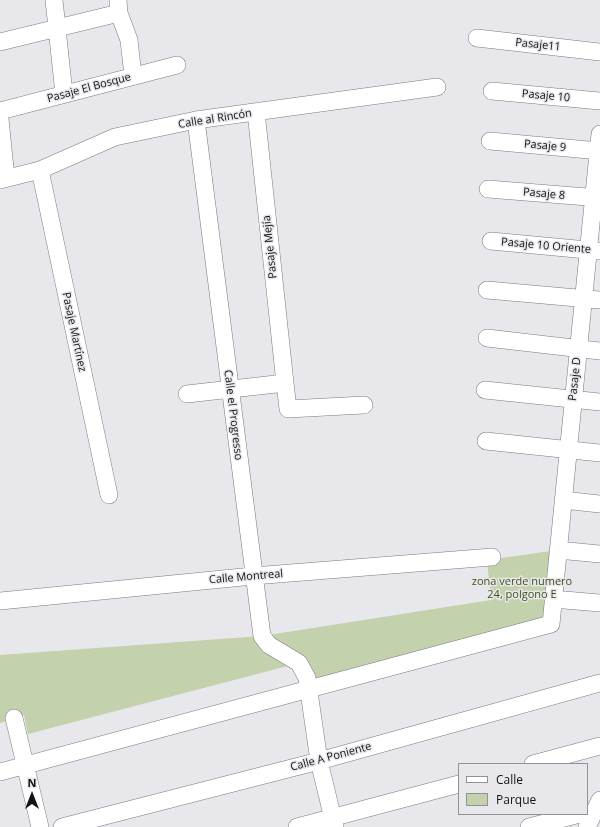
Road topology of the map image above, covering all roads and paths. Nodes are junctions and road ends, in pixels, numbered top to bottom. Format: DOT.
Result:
graph roads {
  1 [pos="54,0"];
  2 [pos="119,6"];
  3 [pos="56,28"];
  4 [pos="477,38"];
  5 [pos="0,42"];
  6 [pos="600,52"];
  7 [pos="177,65"];
  8 [pos="133,76"];
  9 [pos="437,88"];
  10 [pos="492,91"];
  11 [pos="64,94"];
  12 [pos="600,100"];
  13 [pos="0,111"];
  14 [pos="256,112"];
  15 [pos="0,119"];
  16 [pos="196,120"];
  17 [pos="600,134"];
  18 [pos="490,141"];
  19 [pos="599,151"];
  20 [pos="40,170"];
  21 [pos="3,179"];
  22 [pos="488,189"];
  23 [pos="597,198"];
  24 [pos="491,241"];
  25 [pos="594,251"];
  26 [pos="487,290"];
  27 [pos="592,299"];
  28 [pos="487,338"];
  29 [pos="578,348"];
  30 [pos="600,351"];
  31 [pos="285,383"];
  32 [pos="230,389"];
  33 [pos="485,390"];
  34 [pos="187,394"];
  35 [pos="573,400"];
  36 [pos="600,402"];
  37 [pos="364,405"];
  38 [pos="486,441"];
  39 [pos="568,450"];
  40 [pos="600,453"];
  41 [pos="109,495"];
  42 [pos="563,500"];
  43 [pos="600,504"];
  44 [pos="558,550"];
  45 [pos="600,554"];
  46 [pos="492,557"];
  47 [pos="253,576"];
  48 [pos="554,599"];
  49 [pos="0,601"];
  50 [pos="600,603"];
  51 [pos="600,683"];
  52 [pos="308,689"];
  53 [pos="14,718"];
  54 [pos="600,746"];
  55 [pos="319,761"];
  56 [pos="537,763"];
  57 [pos="24,765"];
  58 [pos="0,772"];
  59 [pos="458,784"];
  60 [pos="591,815"];
  61 [pos="334,822"];
  62 [pos="40,827"];
  63 [pos="62,827"];
  64 [pos="297,827"];
  65 [pos="529,827"];
  1 -- 3 [label="street"];
  2 -- 3 [label="street"];
  2 -- 8 [label="street"];
  3 -- 5 [label="street"];
  3 -- 11 [label="street"];
  4 -- 6 [label="street, Pasaje11"];
  7 -- 8 [label="street, Pasaje El Bosque"];
  8 -- 11 [label="street, Pasaje El Bosque"];
  9 -- 14 [label="street, Calle al Rincón"];
  10 -- 12 [label="street, Pasaje 10"];
  11 -- 13 [label="street, Pasaje El Bosque"];
  14 -- 16 [label="street, Calle al Rincón"];
  14 -- 31 [label="street, Pasaje Mejía"];
  15 -- 21 [label="street"];
  16 -- 20 [label="street, Calle al Rincón"];
  16 -- 32 [label="street, Calle el Progresso"];
  17 -- 19 [label="street, Pasaje D"];
  18 -- 19 [label="street, Pasaje 9"];
  19 -- 23 [label="street, Pasaje D"];
  20 -- 21 [label="street, Calle al Rincón"];
  20 -- 41 [label="street, Pasaje Martínez"];
  22 -- 23 [label="street, Pasaje 8"];
  23 -- 25 [label="street, Pasaje D"];
  24 -- 25 [label="street, Pasaje 10 Oriente"];
  25 -- 27 [label="street, Pasaje D"];
  26 -- 27 [label="street"];
  27 -- 29 [label="street, Pasaje D"];
  28 -- 29 [label="street"];
  29 -- 30 [label="street"];
  29 -- 35 [label="street, Pasaje D"];
  31 -- 32 [label="street"];
  31 -- 37 [label="street, Pasaje Mejía"];
  32 -- 34 [label="street"];
  32 -- 47 [label="street, Calle el Progresso"];
  33 -- 35 [label="street"];
  35 -- 36 [label="street"];
  35 -- 39 [label="street, Pasaje D"];
  38 -- 39 [label="street"];
  39 -- 40 [label="street"];
  39 -- 42 [label="street, Pasaje D"];
  42 -- 43 [label="street"];
  42 -- 44 [label="street, Pasaje D"];
  44 -- 45 [label="street"];
  44 -- 48 [label="street, Pasaje D"];
  46 -- 47 [label="street, Calle Montreal"];
  47 -- 49 [label="street, Calle Montreal"];
  47 -- 52 [label="street, Calle el Progresso"];
  48 -- 50 [label="street"];
  48 -- 52 [label="street, Pasaje D"];
  51 -- 55 [label="street, Calle A Poniente"];
  52 -- 55 [label="street, Calle el Progresso"];
  52 -- 57 [label="street"];
  53 -- 57 [label="street"];
  54 -- 56 [label="street"];
  55 -- 61 [label="street, Calle el Progresso"];
  55 -- 63 [label="street, Calle A Poniente"];
  57 -- 58 [label="street"];
  57 -- 62 [label="street"];
  59 -- 61 [label="street"];
  60 -- 65 [label="street"];
  61 -- 64 [label="street"];
}
